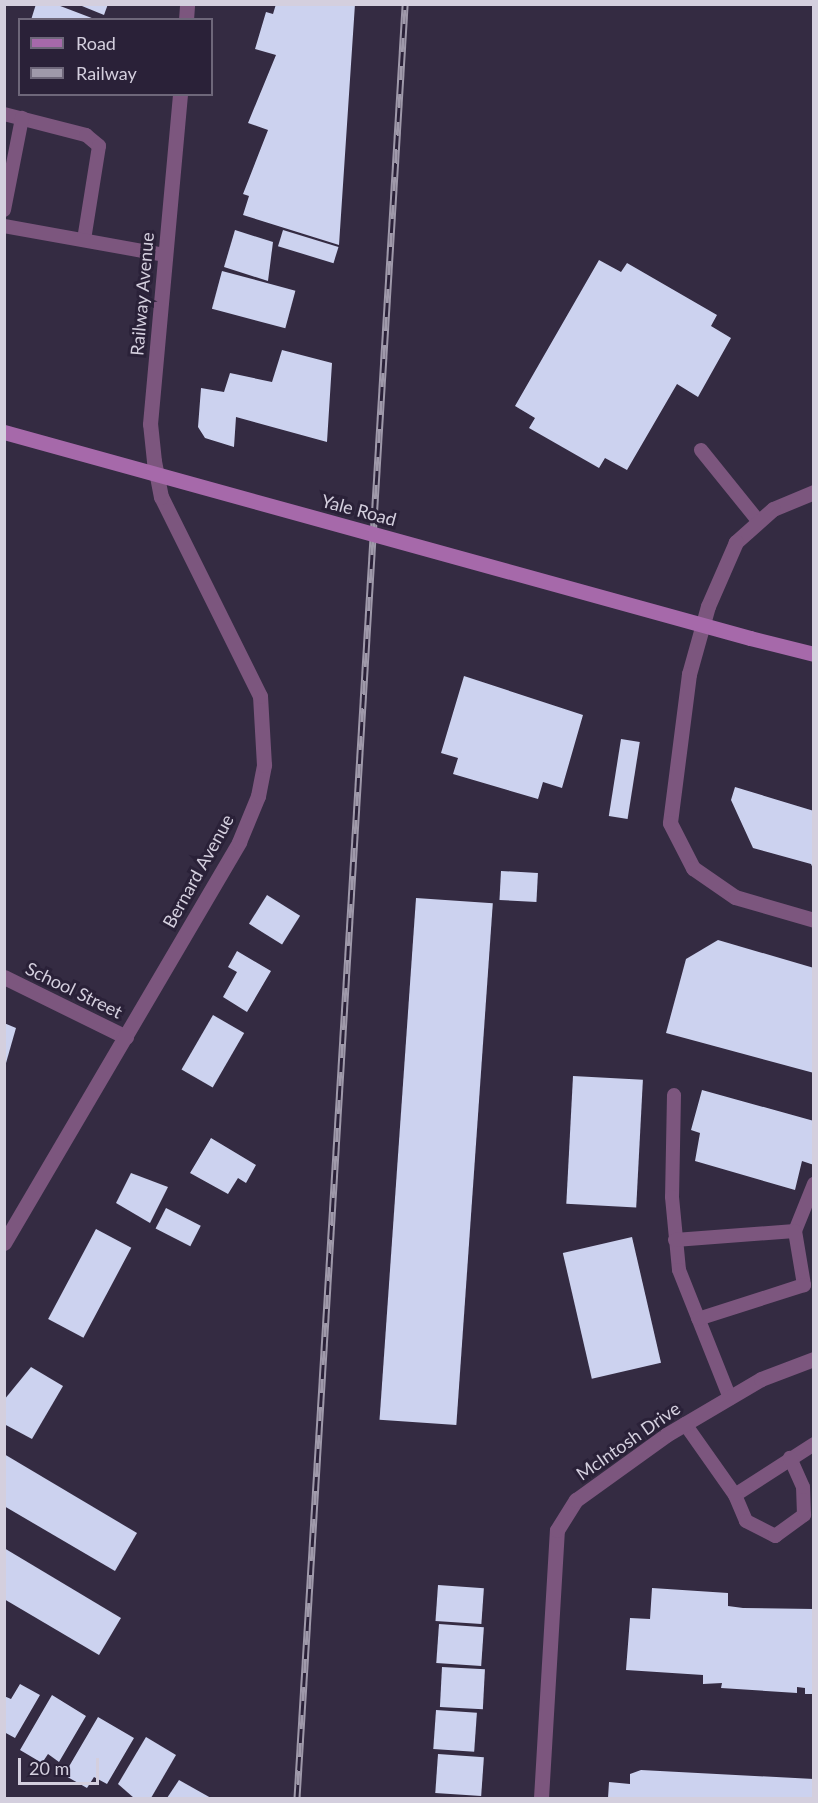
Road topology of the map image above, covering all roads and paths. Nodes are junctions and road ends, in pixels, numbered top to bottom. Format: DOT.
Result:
graph roads {
  1 [pos="180,96"];
  2 [pos="4,114"];
  3 [pos="22,118"];
  4 [pos="9,159"];
  5 [pos="4,210"];
  6 [pos="4,226"];
  7 [pos="84,240"];
  8 [pos="165,255"];
  9 [pos="4,432"];
  10 [pos="701,450"];
  11 [pos="813,492"];
  12 [pos="162,497"];
  13 [pos="759,522"];
  14 [pos="813,654"];
  15 [pos="813,920"];
  16 [pos="4,977"];
  17 [pos="126,1037"];
  18 [pos="674,1095"];
  19 [pos="813,1184"];
  20 [pos="795,1231"];
  21 [pos="675,1240"];
  22 [pos="4,1243"];
  23 [pos="698,1319"];
  24 [pos="813,1359"];
  25 [pos="730,1398"];
  26 [pos="685,1424"];
  27 [pos="813,1444"];
  28 [pos="790,1458"];
  29 [pos="735,1495"];
  30 [pos="541,1798"];
  1 -- 8 [label="street, Railway Avenue"];
  2 -- 3 [label="lane"];
  3 -- 4 [label="lane"];
  3 -- 7 [label="lane"];
  4 -- 5 [label="lane"];
  6 -- 7 [label="lane"];
  7 -- 8 [label="lane"];
  8 -- 12 [label="street, Railway Avenue"];
  9 -- 14 [label="main road, Yale Road, bridge"];
  10 -- 13 [label="lane"];
  11 -- 13 [label="street"];
  12 -- 17 [label="street, Bernard Avenue"];
  13 -- 15 [label="street"];
  16 -- 17 [label="street, School Street"];
  17 -- 22 [label="street, Bernard Avenue"];
  18 -- 21 [label="lane"];
  19 -- 20 [label="lane"];
  20 -- 21 [label="lane"];
  20 -- 23 [label="lane"];
  21 -- 23 [label="lane"];
  23 -- 25 [label="lane"];
  24 -- 25 [label="street, McIntosh Drive"];
  25 -- 26 [label="street, McIntosh Drive"];
  26 -- 29 [label="lane"];
  26 -- 30 [label="street, McIntosh Drive"];
  27 -- 28 [label="lane"];
  28 -- 29 [label="lane"];
  28 -- 29 [label="lane"];
}
